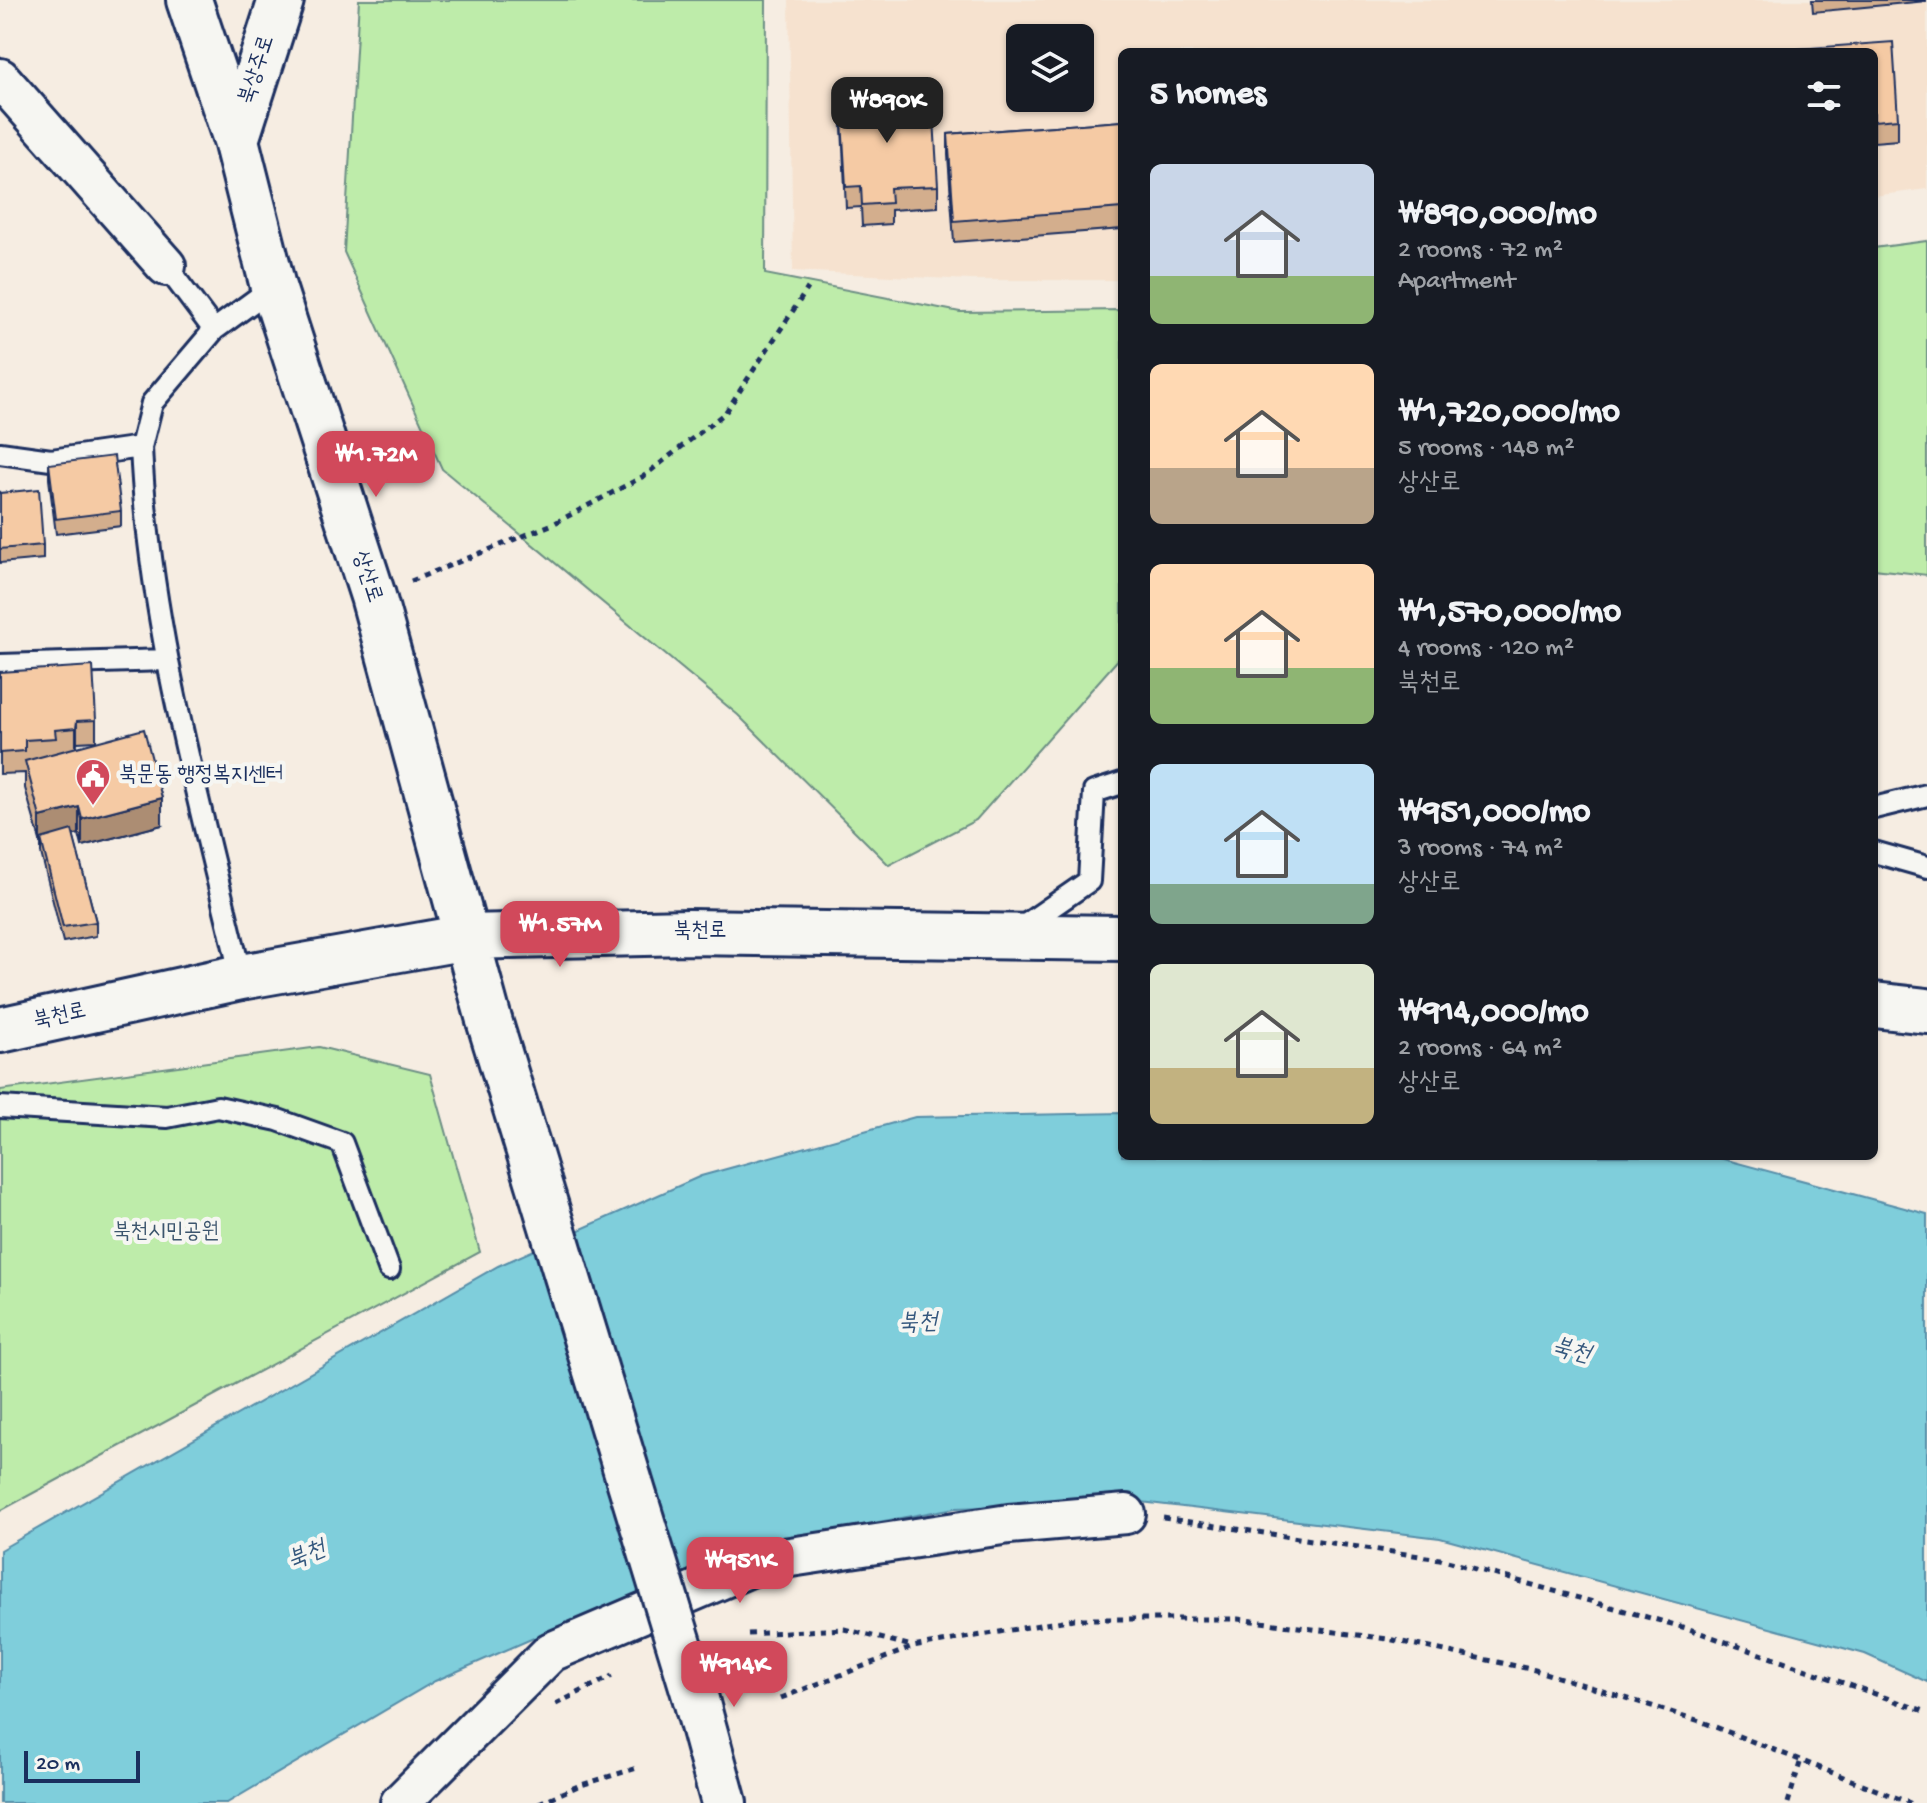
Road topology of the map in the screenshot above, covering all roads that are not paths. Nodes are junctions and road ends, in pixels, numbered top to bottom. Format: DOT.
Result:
graph roads {
  1 [pos="189,0"];
  2 [pos="281,0"];
  3 [pos="0,78"];
  4 [pos="236,140"];
  5 [pos="166,266"];
  6 [pos="273,287"];
  7 [pos="214,330"];
  8 [pos="141,447"];
  9 [pos="0,453"];
  10 [pos="167,660"];
  11 [pos="0,665"];
  12 [pos="1118,784"];
  13 [pos="1927,795"];
  14 [pos="1878,807"];
  15 [pos="1878,853"];
  16 [pos="1927,867"];
  17 [pos="1012,934"];
  18 [pos="467,937"];
  19 [pos="1118,938"];
  20 [pos="241,977"];
  21 [pos="1878,1005"];
  22 [pos="1927,1011"];
  23 [pos="0,1030"];
  24 [pos="0,1107"];
  25 [pos="389,1269"];
  26 [pos="1126,1514"];
  27 [pos="708,1742"];
  28 [pos="400,1803"];
  29 [pos="697,1803"];
  30 [pos="724,1803"];
  31 [pos="752,1803"];
  1 -- 4 [label="street, 상산로"];
  2 -- 4 [label="street, 북상주로"];
  3 -- 5 [label="street"];
  4 -- 6 [label="street, 상산로"];
  5 -- 7 [label="lane"];
  6 -- 7 [label="lane"];
  6 -- 18 [label="street, 상산로"];
  7 -- 8 [label="lane"];
  8 -- 9 [label="lane"];
  8 -- 10 [label="lane"];
  10 -- 11 [label="lane"];
  10 -- 20 [label="lane"];
  12 -- 17 [label="lane"];
  13 -- 14 [label="lane"];
  15 -- 16 [label="lane"];
  17 -- 18 [label="street, 북천로"];
  17 -- 19 [label="street, 북천로"];
  18 -- 20 [label="street, 북천로"];
  18 -- 27 [label="street, 상산로, bridge"];
  20 -- 23 [label="street, 북천로"];
  21 -- 22 [label="street"];
  24 -- 25 [label="lane"];
  26 -- 28 [label="street"];
  27 -- 29 [label="street"];
  27 -- 30 [label="street"];
  27 -- 31 [label="street"];
}
